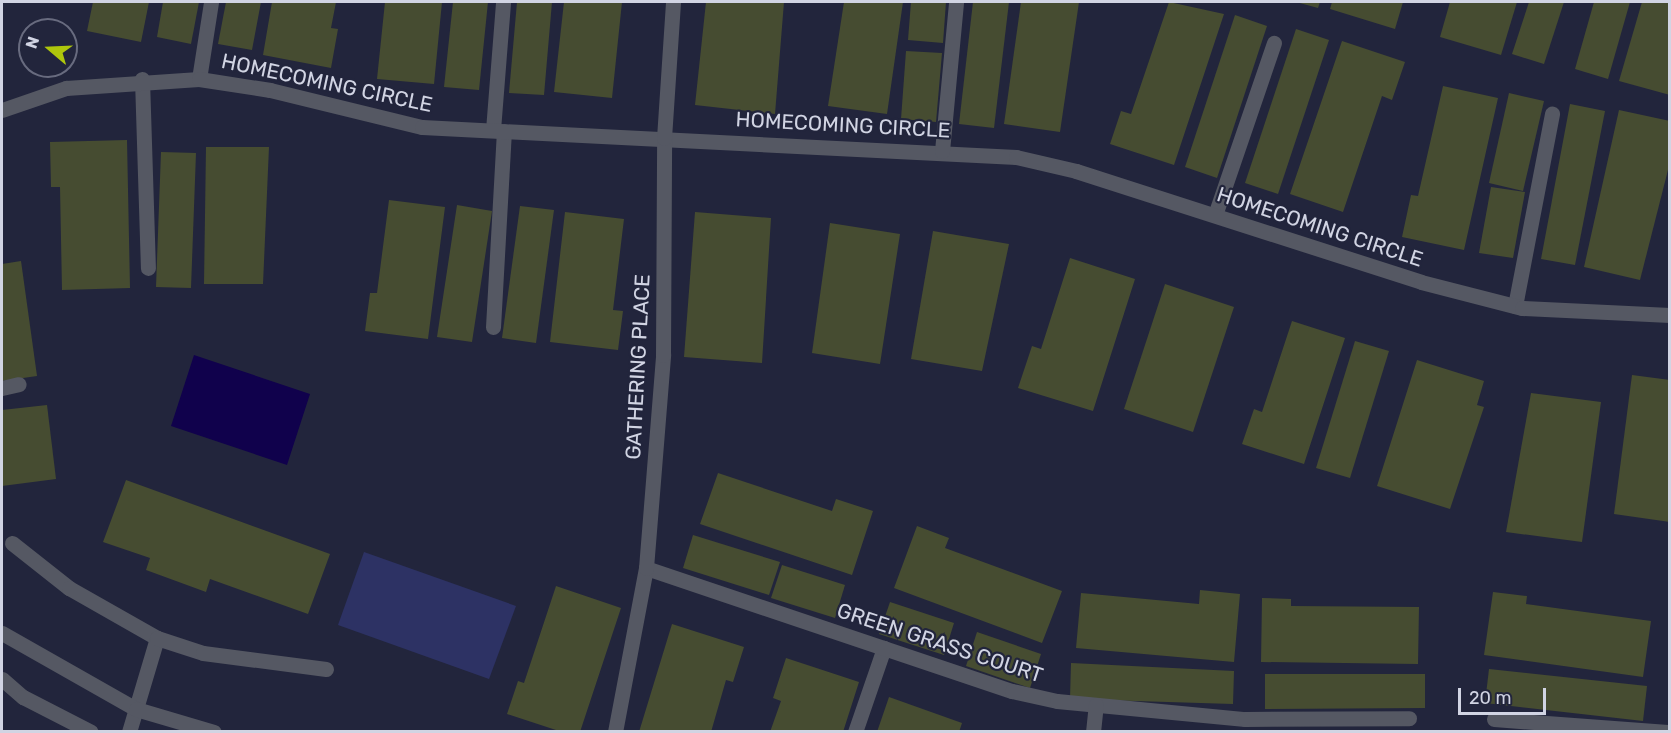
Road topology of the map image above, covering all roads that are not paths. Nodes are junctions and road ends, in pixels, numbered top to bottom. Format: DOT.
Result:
graph roads {
  1 [pos="211,2"];
  2 [pos="502,2"];
  3 [pos="673,2"];
  4 [pos="956,2"];
  5 [pos="1274,43"];
  6 [pos="142,79"];
  7 [pos="199,79"];
  8 [pos="2,110"];
  9 [pos="1552,114"];
  10 [pos="499,131"];
  11 [pos="664,138"];
  12 [pos="942,151"];
  13 [pos="1215,215"];
  14 [pos="148,268"];
  15 [pos="1515,306"];
  16 [pos="1670,315"];
  17 [pos="493,327"];
  18 [pos="19,384"];
  19 [pos="2,388"];
  20 [pos="12,543"];
  21 [pos="646,568"];
  22 [pos="2,633"];
  23 [pos="157,638"];
  24 [pos="884,648"];
  25 [pos="326,669"];
  26 [pos="2,679"];
  27 [pos="1096,705"];
  28 [pos="136,709"];
  29 [pos="1409,718"];
  30 [pos="1494,719"];
  31 [pos="1311,727"];
  32 [pos="91,732"];
  33 [pos="129,732"];
  34 [pos="214,732"];
  35 [pos="615,732"];
  36 [pos="855,732"];
  37 [pos="1093,732"];
  38 [pos="1668,732"];
  1 -- 7 [label="street"];
  2 -- 10 [label="street"];
  3 -- 11 [label="street, GATHERING PLACE"];
  4 -- 12 [label="street"];
  5 -- 13 [label="street"];
  6 -- 7 [label="street, HOMECOMING CIRCLE"];
  6 -- 8 [label="street, HOMECOMING CIRCLE"];
  6 -- 14 [label="street"];
  7 -- 10 [label="street, HOMECOMING CIRCLE"];
  9 -- 15 [label="street"];
  10 -- 11 [label="street, HOMECOMING CIRCLE"];
  10 -- 17 [label="street"];
  11 -- 12 [label="street, HOMECOMING CIRCLE"];
  11 -- 21 [label="street, GATHERING PLACE"];
  12 -- 13 [label="street, HOMECOMING CIRCLE"];
  13 -- 15 [label="street, HOMECOMING CIRCLE"];
  15 -- 16 [label="street, HOMECOMING CIRCLE"];
  18 -- 19 [label="street"];
  20 -- 23 [label="street"];
  21 -- 24 [label="street, GREEN GRASS COURT"];
  21 -- 35 [label="street, GATHERING PLACE"];
  22 -- 28 [label="street"];
  23 -- 25 [label="street"];
  23 -- 28 [label="street"];
  24 -- 27 [label="street, GREEN GRASS COURT"];
  24 -- 36 [label="street"];
  26 -- 32 [label="street"];
  27 -- 31 [label="street, GREEN GRASS COURT"];
  27 -- 37 [label="street"];
  28 -- 33 [label="street"];
  28 -- 34 [label="street"];
  29 -- 31 [label="street, GREEN GRASS COURT"];
  30 -- 38 [label="street"];
}
